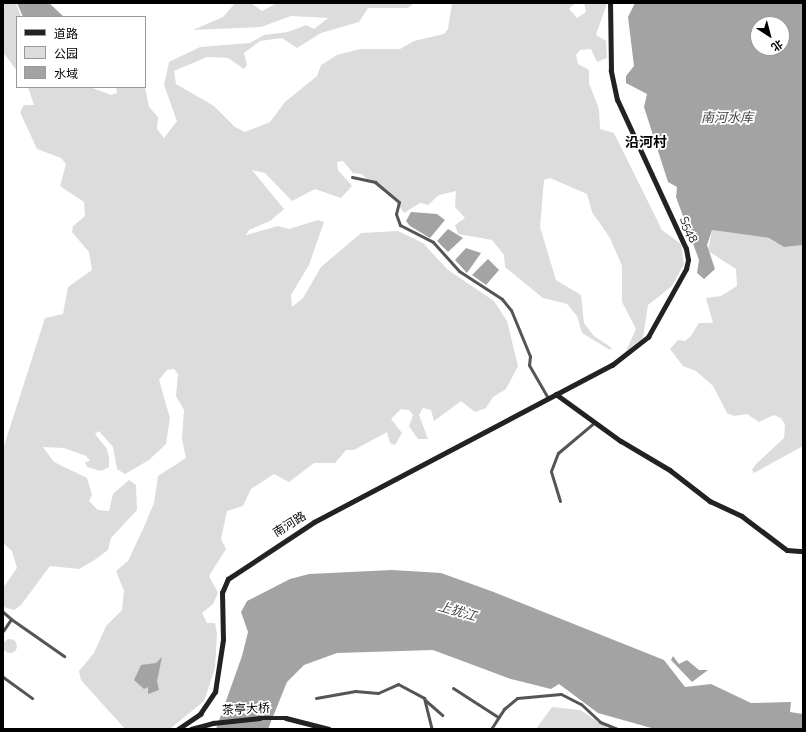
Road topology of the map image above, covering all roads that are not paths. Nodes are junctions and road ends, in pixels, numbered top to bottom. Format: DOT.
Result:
graph roads {
  1 [pos="610,3"];
  2 [pos="352,176"];
  3 [pos="556,394"];
  4 [pos="548,398"];
  5 [pos="516,415"];
  6 [pos="595,422"];
  7 [pos="560,501"];
  8 [pos="803,551"];
  9 [pos="3,612"];
  10 [pos="12,619"];
  11 [pos="3,631"];
  12 [pos="64,656"];
  13 [pos="3,677"];
  14 [pos="453,688"];
  15 [pos="32,698"];
  16 [pos="316,698"];
  17 [pos="424,698"];
  18 [pos="442,715"];
  19 [pos="498,717"];
  20 [pos="178,729"];
  21 [pos="192,729"];
  22 [pos="329,729"];
  23 [pos="432,729"];
  24 [pos="491,729"];
  25 [pos="617,729"];
  1 -- 3 [label="street, S548"];
  2 -- 4 [label="street"];
  3 -- 4 [label="street, S548"];
  3 -- 6 [label="street"];
  4 -- 5 [label="street, S548"];
  5 -- 20 [label="street, 南河路"];
  6 -- 7 [label="street"];
  6 -- 8 [label="street"];
  9 -- 10 [label="street"];
  10 -- 11 [label="street"];
  10 -- 12 [label="street"];
  13 -- 15 [label="street"];
  14 -- 19 [label="street"];
  16 -- 17 [label="street"];
  17 -- 18 [label="street"];
  17 -- 23 [label="street"];
  19 -- 24 [label="street"];
  19 -- 25 [label="street"];
  21 -- 22 [label="street, 茶亭大桥"];
}
